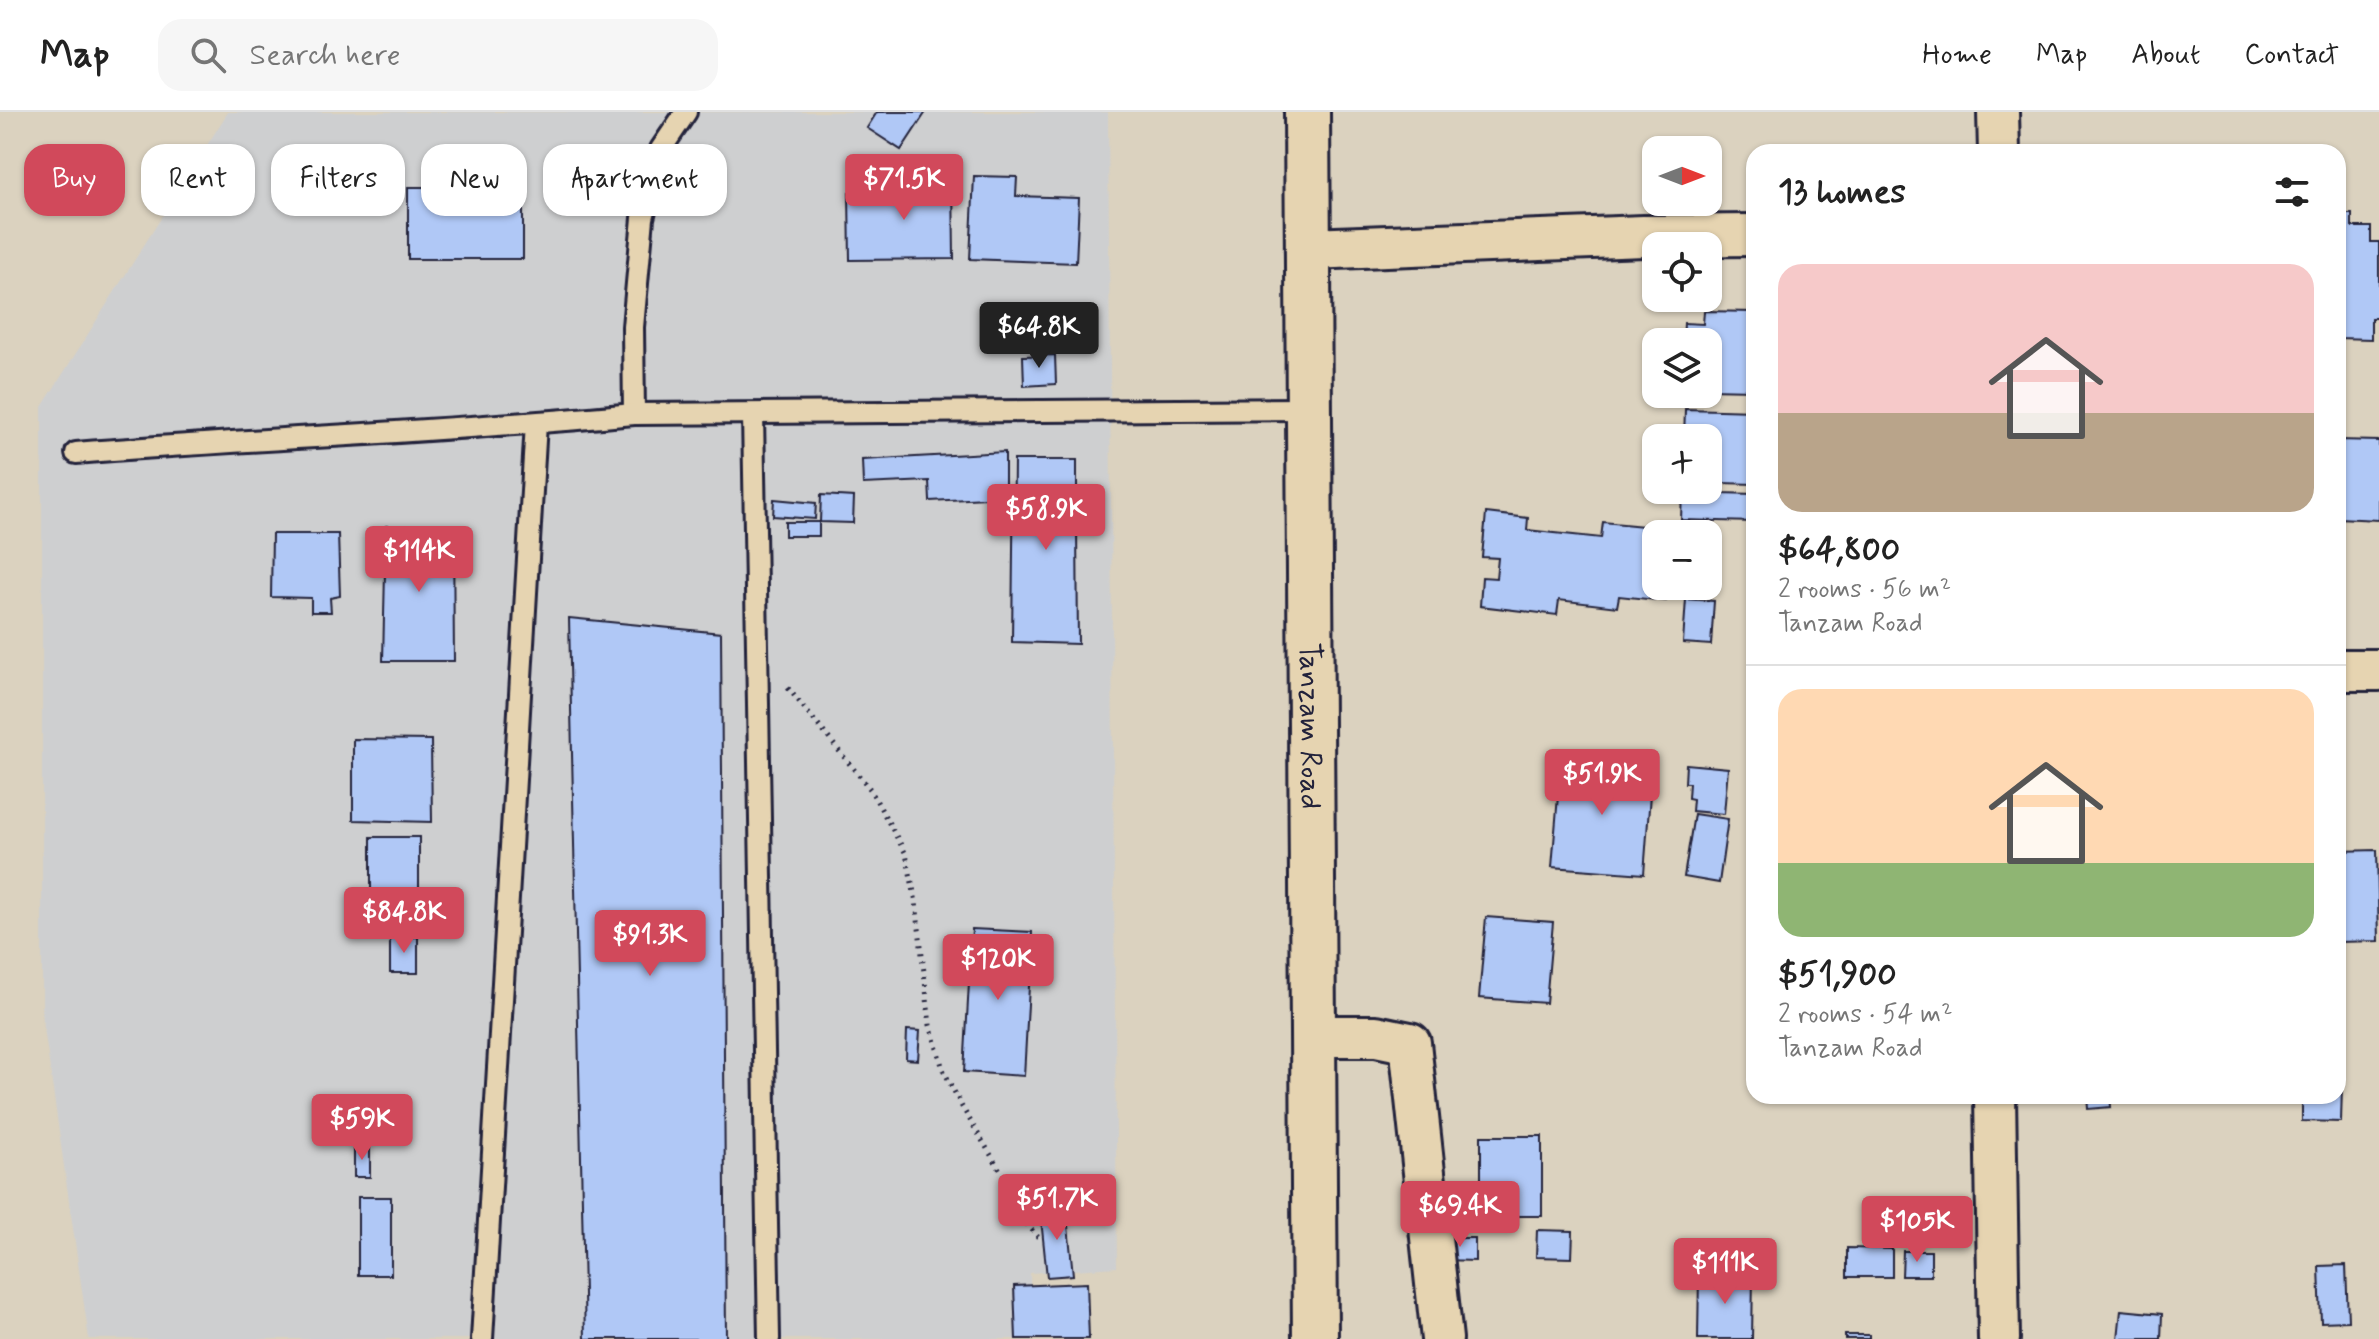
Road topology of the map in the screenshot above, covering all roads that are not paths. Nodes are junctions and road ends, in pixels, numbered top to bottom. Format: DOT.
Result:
graph roads {
  1 [pos="686,112"];
  2 [pos="1307,112"];
  3 [pos="1998,112"];
  4 [pos="1999,144"];
  5 [pos="1746,235"];
  6 [pos="1310,249"];
  7 [pos="1310,409"];
  8 [pos="634,414"];
  9 [pos="753,415"];
  10 [pos="536,423"];
  11 [pos="76,453"];
  12 [pos="2346,670"];
  13 [pos="2379,670"];
  14 [pos="1314,1036"];
  15 [pos="1995,1104"];
  16 [pos="482,1339"];
  17 [pos="769,1339"];
  18 [pos="1315,1339"];
  19 [pos="1442,1339"];
  20 [pos="1999,1339"];
  1 -- 8 [label="lane"];
  2 -- 6 [label="highway, Tanzam Road"];
  3 -- 4 [label="street"];
  5 -- 6 [label="street"];
  6 -- 7 [label="highway, Tanzam Road"];
  7 -- 9 [label="lane"];
  7 -- 14 [label="highway, Tanzam Road"];
  8 -- 9 [label="lane"];
  8 -- 10 [label="lane"];
  9 -- 17 [label="lane"];
  10 -- 11 [label="lane"];
  10 -- 16 [label="lane"];
  12 -- 13 [label="street"];
  14 -- 18 [label="highway, Tanzam Road"];
  14 -- 19 [label="street"];
  15 -- 20 [label="street"];
}
